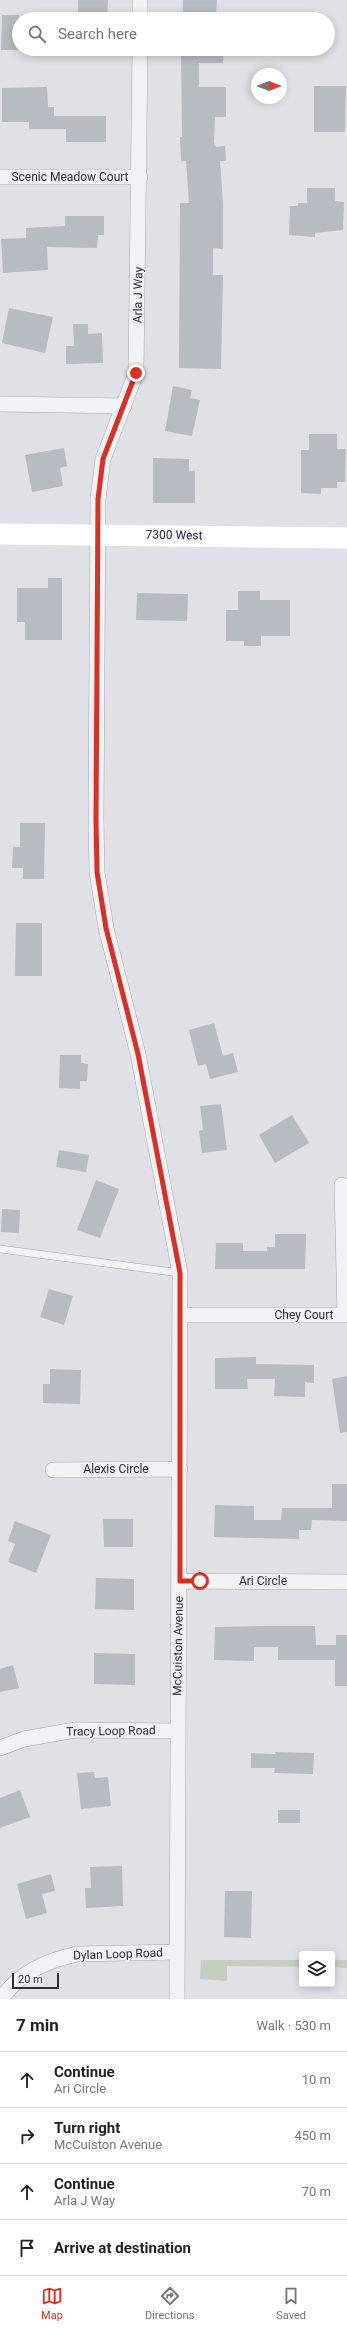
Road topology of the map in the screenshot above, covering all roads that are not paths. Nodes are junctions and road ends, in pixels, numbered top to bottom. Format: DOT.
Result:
graph roads {
  1 [pos="140,0"];
  2 [pos="140,12"];
  3 [pos="140,56"];
  4 [pos="0,177"];
  5 [pos="140,177"];
  6 [pos="0,404"];
  7 [pos="124,406"];
  8 [pos="0,534"];
  9 [pos="99,534"];
  10 [pos="347,538"];
  11 [pos="342,1185"];
  12 [pos="0,1249"];
  13 [pos="180,1273"];
  14 [pos="180,1315"];
  15 [pos="180,1469"];
  16 [pos="53,1470"];
  17 [pos="180,1581"];
  18 [pos="347,1582"];
  19 [pos="177,1730"];
  20 [pos="0,1748"];
  21 [pos="177,1952"];
  22 [pos="1,1999"];
  23 [pos="177,1999"];
  1 -- 2 [label="street"];
  3 -- 5 [label="street, Arla J Way"];
  4 -- 5 [label="street, Scenic Meadow Court"];
  5 -- 7 [label="street, Arla J Way"];
  6 -- 7 [label="street"];
  7 -- 9 [label="street, Arla J Way"];
  8 -- 9 [label="street, 7300 West"];
  9 -- 10 [label="street, 7300 West"];
  9 -- 13 [label="street, McCuiston Avenue"];
  11 -- 14 [label="street, Chey Court"];
  12 -- 13 [label="lane"];
  13 -- 14 [label="street, McCuiston Avenue"];
  14 -- 15 [label="street, McCuiston Avenue"];
  15 -- 16 [label="street, Alexis Circle"];
  15 -- 17 [label="street, McCuiston Avenue"];
  17 -- 18 [label="street, Ari Circle"];
  17 -- 19 [label="street, McCuiston Avenue"];
  19 -- 20 [label="street, Tracy Loop Road"];
  19 -- 21 [label="street, McCuiston Avenue"];
  21 -- 22 [label="street, Dylan Loop Road"];
  21 -- 23 [label="street, McCuiston Avenue"];
}
